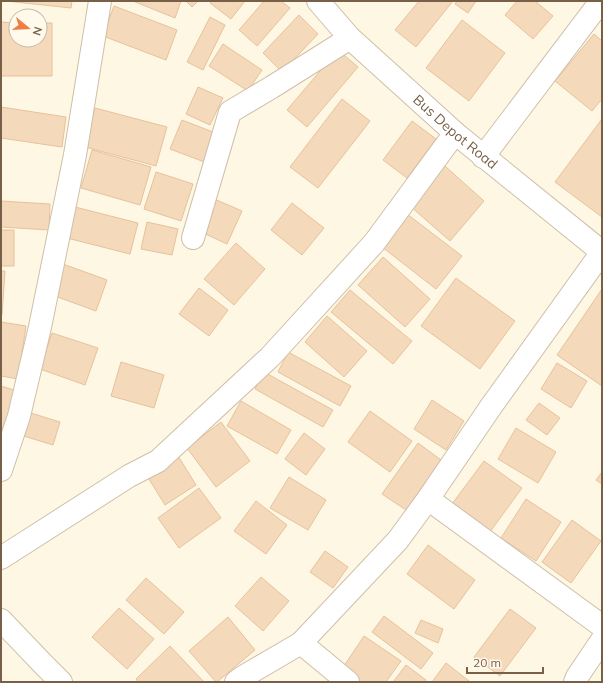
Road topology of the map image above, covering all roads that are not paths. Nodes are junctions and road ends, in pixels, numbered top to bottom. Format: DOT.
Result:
graph roads {
  1 [pos="100,1"];
  2 [pos="318,1"];
  3 [pos="601,1"];
  4 [pos="350,38"];
  5 [pos="455,133"];
  6 [pos="483,157"];
  7 [pos="193,238"];
  8 [pos="602,252"];
  9 [pos="1,470"];
  10 [pos="428,499"];
  11 [pos="1,558"];
  12 [pos="1,620"];
  13 [pos="602,626"];
  14 [pos="602,640"];
  15 [pos="301,643"];
  16 [pos="61,682"];
  17 [pos="236,682"];
  18 [pos="348,682"];
  19 [pos="575,682"];
  1 -- 9 [label="street"];
  2 -- 4 [label="street, Bus Depot Road"];
  3 -- 6 [label="street"];
  4 -- 5 [label="street, Bus Depot Road"];
  4 -- 7 [label="street"];
  5 -- 6 [label="street, Bus Depot Road"];
  5 -- 11 [label="street"];
  6 -- 8 [label="street, Bus Depot Road"];
  8 -- 10 [label="street"];
  10 -- 13 [label="street"];
  10 -- 15 [label="street"];
  12 -- 16 [label="street"];
  14 -- 19 [label="street"];
  15 -- 17 [label="street"];
  15 -- 18 [label="street"];
}
